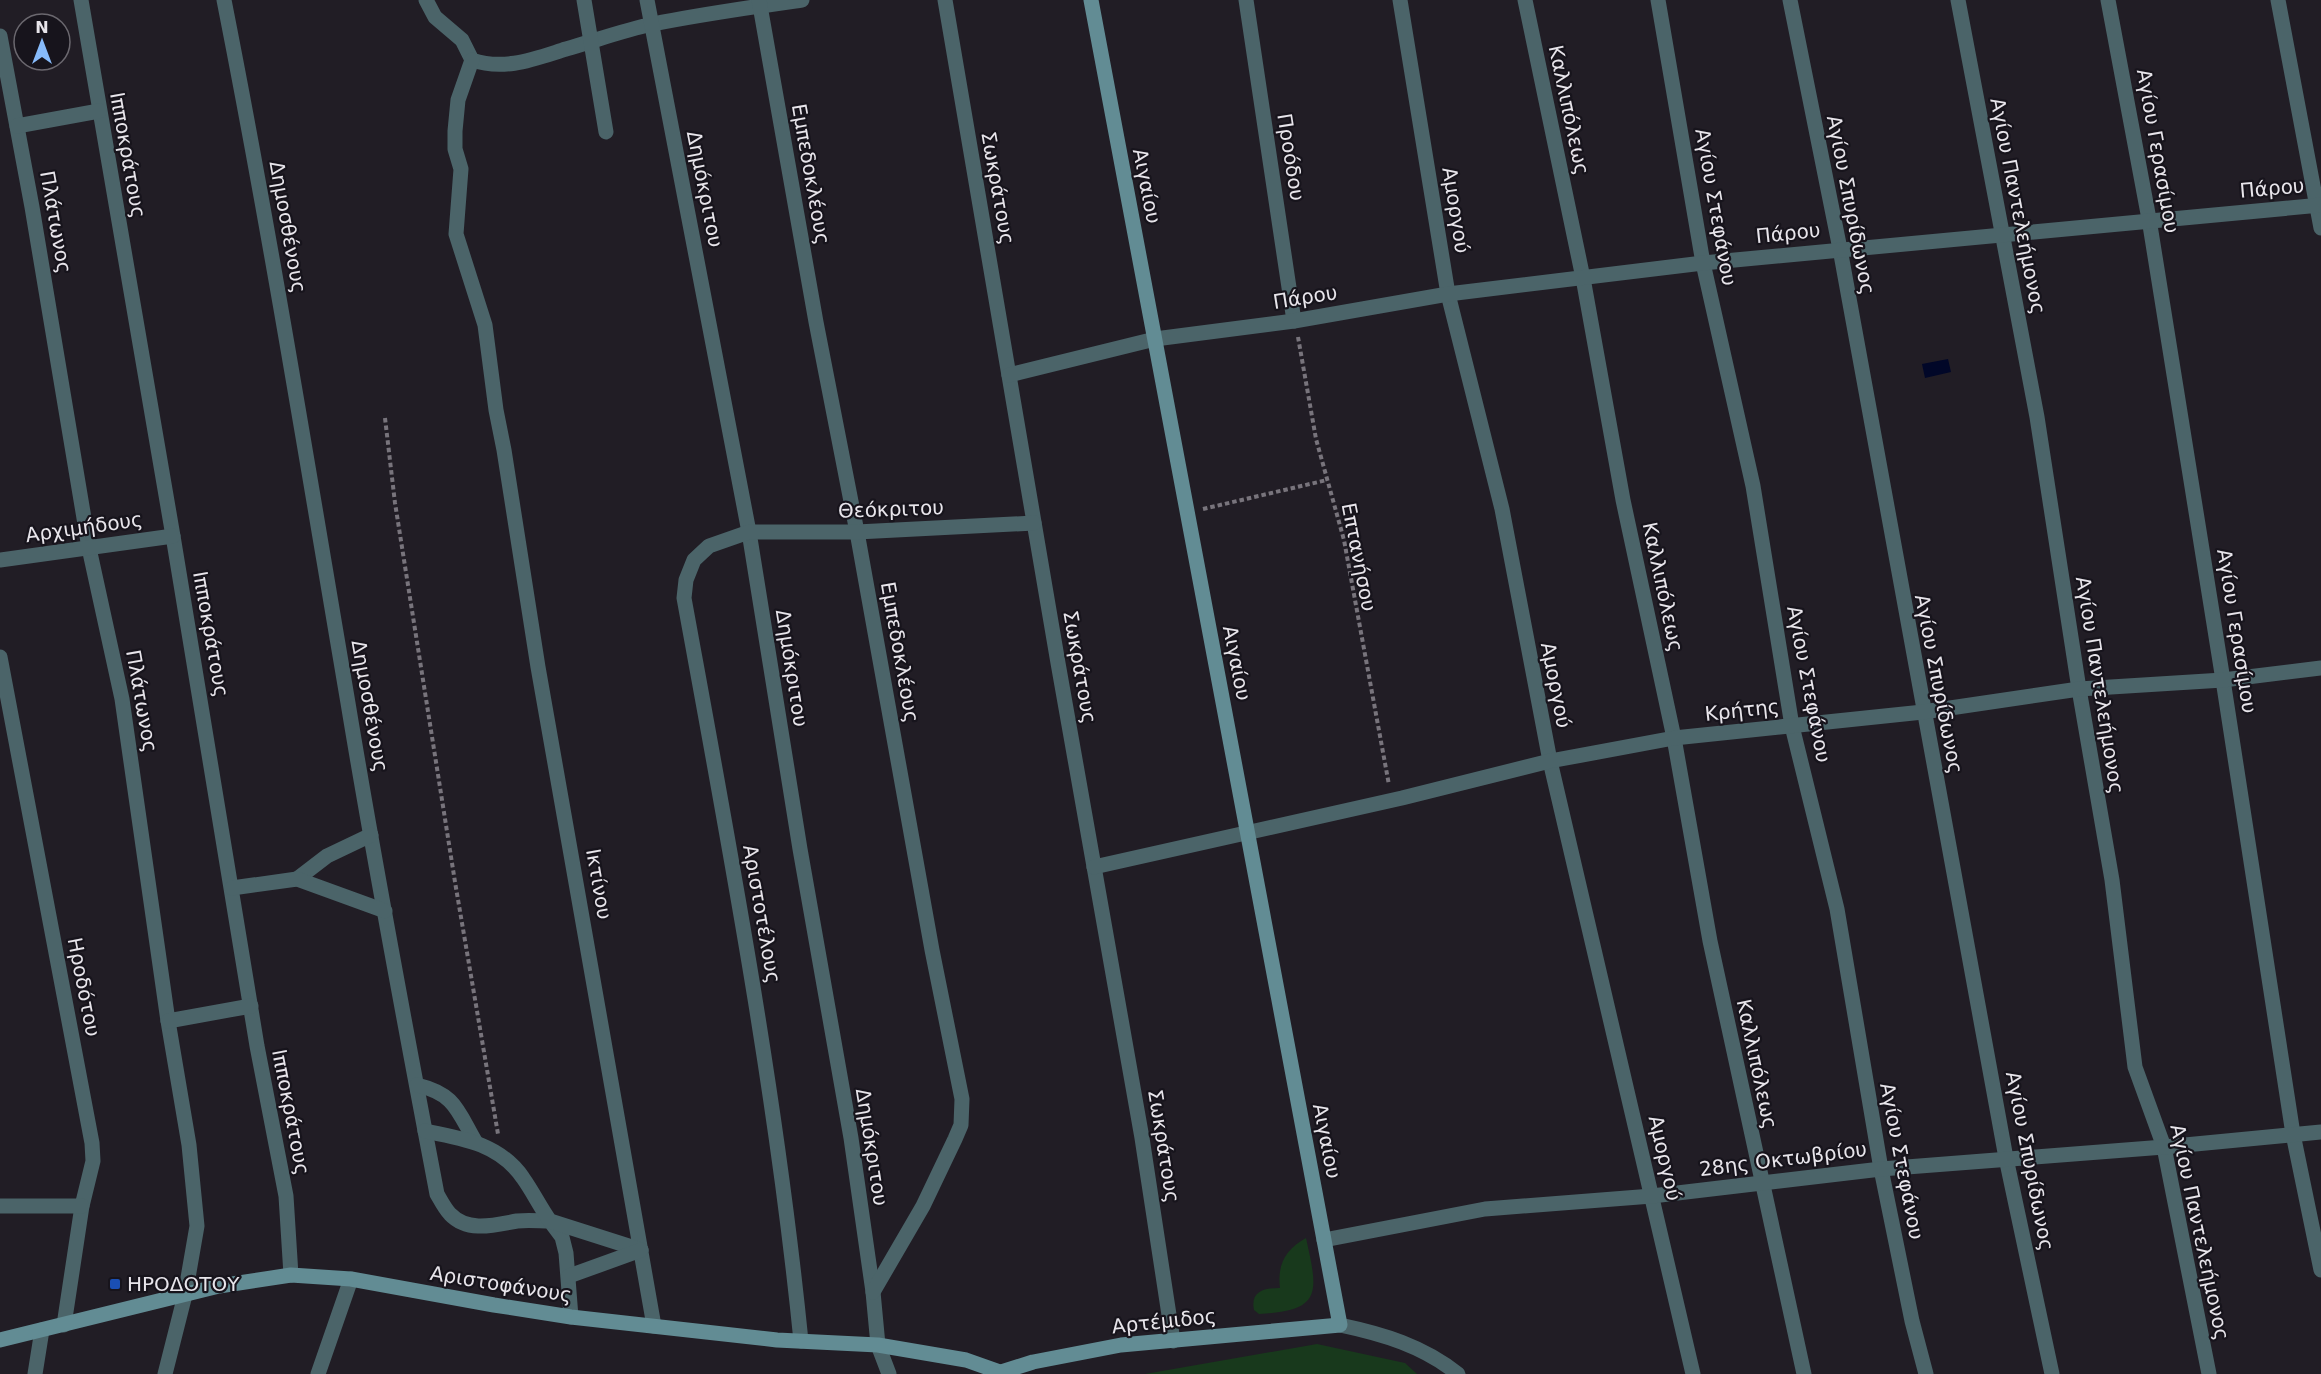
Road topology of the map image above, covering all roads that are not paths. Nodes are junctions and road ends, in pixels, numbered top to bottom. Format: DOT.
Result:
graph roads {
  1 [pos="81,0"];
  2 [pos="224,0"];
  3 [pos="426,0"];
  4 [pos="584,0"];
  5 [pos="647,0"];
  6 [pos="802,0"];
  7 [pos="945,0"];
  8 [pos="1246,0"];
  9 [pos="1401,0"];
  10 [pos="1525,0"];
  11 [pos="1658,0"];
  12 [pos="1790,0"];
  13 [pos="1958,0"];
  14 [pos="2108,0"];
  15 [pos="2278,0"];
  16 [pos="760,3"];
  17 [pos="1092,5"];
  18 [pos="651,24"];
  19 [pos="0,36"];
  20 [pos="590,42"];
  21 [pos="472,60"];
  22 [pos="99,111"];
  23 [pos="17,126"];
  24 [pos="606,132"];
  25 [pos="2319,205"];
  26 [pos="2149,219"];
  27 [pos="2321,228"];
  28 [pos="2001,234"];
  29 [pos="1840,249"];
  30 [pos="1703,262"];
  31 [pos="1583,278"];
  32 [pos="1448,294"];
  33 [pos="1294,321"];
  34 [pos="1155,339"];
  35 [pos="1009,375"];
  36 [pos="1034,524"];
  37 [pos="750,532"];
  38 [pos="857,532"];
  39 [pos="173,536"];
  40 [pos="89,548"];
  41 [pos="0,560"];
  42 [pos="0,657"];
  43 [pos="2321,668"];
  44 [pos="2223,680"];
  45 [pos="2079,689"];
  46 [pos="1923,712"];
  47 [pos="1792,726"];
  48 [pos="1674,738"];
  49 [pos="1550,761"];
  50 [pos="1247,833"];
  51 [pos="370,835"];
  52 [pos="1094,867"];
  53 [pos="297,879"];
  54 [pos="232,888"];
  55 [pos="385,911"];
  56 [pos="251,1006"];
  57 [pos="168,1021"];
  58 [pos="417,1085"];
  59 [pos="425,1131"];
  60 [pos="2321,1132"];
  61 [pos="2293,1134"];
  62 [pos="475,1141"];
  63 [pos="2164,1148"];
  64 [pos="2006,1158"];
  65 [pos="1881,1168"];
  66 [pos="1765,1182"];
  67 [pos="1652,1196"];
  68 [pos="0,1206"];
  69 [pos="82,1206"];
  70 [pos="550,1221"];
  71 [pos="1324,1240"];
  72 [pos="641,1250"];
  73 [pos="2321,1270"];
  74 [pos="291,1275"];
  75 [pos="569,1276"];
  76 [pos="351,1279"];
  77 [pos="873,1292"];
  78 [pos="184,1295"];
  79 [pos="570,1317"];
  80 [pos="64,1325"];
  81 [pos="1340,1325"];
  82 [pos="654,1326"];
  83 [pos="42,1330"];
  84 [pos="0,1340"];
  85 [pos="801,1341"];
  86 [pos="1173,1341"];
  87 [pos="878,1345"];
  88 [pos="998,1373"];
  89 [pos="35,1374"];
  90 [pos="165,1374"];
  91 [pos="318,1374"];
  92 [pos="889,1374"];
  93 [pos="1458,1374"];
  94 [pos="1693,1374"];
  95 [pos="1804,1374"];
  96 [pos="1926,1374"];
  97 [pos="2052,1374"];
  98 [pos="2209,1374"];
  1 -- 22 [label="street, Ιπποκράτους"];
  2 -- 51 [label="street, Δημοσθένους"];
  3 -- 21 [label="street"];
  4 -- 20 [label="street"];
  5 -- 18 [label="street, Δημόκριτου"];
  6 -- 16 [label="street"];
  7 -- 35 [label="street, Σωκράτους"];
  8 -- 33 [label="street, Προόδου"];
  9 -- 32 [label="street, Αμοργού"];
  10 -- 31 [label="street, Καλλιπόλεως"];
  11 -- 30 [label="street, Αγίου Στεφάνου"];
  12 -- 29 [label="street, Αγίου Σπυρίδωνος"];
  13 -- 28 [label="street, Αγίου Παντελεήμονος"];
  14 -- 26 [label="street, Αγίου Γερασίμου"];
  15 -- 25 [label="street"];
  16 -- 18 [label="street"];
  16 -- 38 [label="street, Εμπεδοκλέους"];
  17 -- 34 [label="main road, Αιγαίου"];
  18 -- 20 [label="street"];
  18 -- 37 [label="street, Δημόκριτου"];
  19 -- 23 [label="street, Πλάτωνος"];
  20 -- 21 [label="street"];
  20 -- 24 [label="street"];
  21 -- 72 [label="street, Ικτίνου"];
  22 -- 23 [label="street"];
  22 -- 39 [label="street, Ιπποκράτους"];
  23 -- 40 [label="street, Πλάτωνος"];
  25 -- 26 [label="street, Πάρου"];
  25 -- 27 [label="street"];
  26 -- 28 [label="street, Πάρου"];
  26 -- 44 [label="street, Αγίου Γερασίμου"];
  28 -- 29 [label="street, Πάρου"];
  28 -- 45 [label="street, Αγίου Παντελεήμονος"];
  29 -- 30 [label="street, Πάρου"];
  29 -- 46 [label="street, Αγίου Σπυρίδωνος"];
  30 -- 31 [label="street, Πάρου"];
  30 -- 47 [label="street, Αγίου Στεφάνου"];
  31 -- 32 [label="street, Πάρου"];
  31 -- 48 [label="street, Καλλιπόλεως"];
  32 -- 33 [label="street, Πάρου"];
  32 -- 49 [label="street, Αμοργού"];
  33 -- 34 [label="street, Πάρου"];
  34 -- 35 [label="street, Πάρου"];
  34 -- 50 [label="main road, Αιγαίου"];
  35 -- 36 [label="street, Σωκράτους"];
  36 -- 38 [label="street, Θεόκριτου"];
  36 -- 52 [label="street, Σωκράτους"];
  37 -- 38 [label="street, Θεόκριτου"];
  37 -- 77 [label="street, Δημόκριτου"];
  37 -- 85 [label="street, Αριστοτέλους"];
  38 -- 77 [label="street, Εμπεδοκλέους"];
  39 -- 40 [label="street, Αρχιμήδους"];
  39 -- 54 [label="street, Ιπποκράτους"];
  40 -- 41 [label="street, Αρχιμήδους"];
  40 -- 57 [label="street, Πλάτωνος"];
  42 -- 69 [label="street, Ηροδότου"];
  43 -- 44 [label="street, Κρήτης"];
  44 -- 45 [label="street, Κρήτης"];
  44 -- 61 [label="street, Αγίου Γερασίμου"];
  45 -- 46 [label="street, Κρήτης"];
  45 -- 63 [label="street, Αγίου Παντελεήμονος"];
  46 -- 47 [label="street, Κρήτης"];
  46 -- 64 [label="street, Αγίου Σπυρίδωνος"];
  47 -- 48 [label="street, Κρήτης"];
  47 -- 65 [label="street, Αγίου Στεφάνου"];
  48 -- 49 [label="street, Κρήτης"];
  48 -- 66 [label="street, Καλλιπόλεως"];
  49 -- 50 [label="street, Κρήτης"];
  49 -- 67 [label="street, Αμοργού"];
  50 -- 52 [label="street, Κρήτης"];
  50 -- 71 [label="main road, Αιγαίου"];
  51 -- 53 [label="street"];
  51 -- 55 [label="street, Δημοσθένους"];
  52 -- 86 [label="street, Σωκράτους"];
  53 -- 54 [label="street"];
  53 -- 55 [label="street"];
  54 -- 56 [label="street, Ιπποκράτους"];
  55 -- 58 [label="street, Δημοσθένους"];
  56 -- 57 [label="street"];
  56 -- 74 [label="street, Ιπποκράτους"];
  57 -- 78 [label="street, Πλάτωνος"];
  58 -- 59 [label="street, Δημοσθένους"];
  58 -- 62 [label="street"];
  59 -- 62 [label="street"];
  59 -- 70 [label="street, Δημοσθένους"];
  60 -- 61 [label="street, 28ης Οκτωβρίου"];
  61 -- 63 [label="street, 28ης Οκτωβρίου"];
  61 -- 73 [label="street, Αγίου Γερασίμου"];
  62 -- 70 [label="street"];
  63 -- 64 [label="street, 28ης Οκτωβρίου"];
  63 -- 98 [label="street, Αγίου Παντελεήμονος"];
  64 -- 65 [label="street, 28ης Οκτωβρίου"];
  64 -- 97 [label="street, Αγίου Σπυρίδωνος"];
  65 -- 66 [label="street, 28ης Οκτωβρίου"];
  65 -- 96 [label="street, Αγίου Στεφάνου"];
  66 -- 67 [label="street, 28ης Οκτωβρίου"];
  66 -- 95 [label="street, Καλλιπόλεως"];
  67 -- 71 [label="street, 28ης Οκτωβρίου"];
  67 -- 94 [label="street, Αμοργού"];
  68 -- 69 [label="street"];
  69 -- 80 [label="street, Ηροδότου"];
  70 -- 72 [label="street, Δημοσθένους"];
  70 -- 75 [label="street"];
  71 -- 81 [label="main road, Αιγαίου"];
  72 -- 75 [label="street"];
  72 -- 82 [label="street, Ικτίνου"];
  74 -- 76 [label="main road, Αριστοφάνους"];
  74 -- 78 [label="main road, Αριστοφάνους"];
  75 -- 79 [label="street"];
  76 -- 79 [label="main road, Αριστοφάνους"];
  76 -- 91 [label="street"];
  77 -- 87 [label="street, Δημόκριτου"];
  78 -- 80 [label="main road, Αριστοφάνους"];
  78 -- 90 [label="street, Πλάτωνος"];
  79 -- 82 [label="main road, Αριστοφάνους"];
  80 -- 83 [label="main road, Αριστοφάνους"];
  81 -- 86 [label="main road, Αρτέμιδος"];
  81 -- 93 [label="street"];
  82 -- 85 [label="main road, Αριστοφάνους"];
  83 -- 84 [label="main road, Αριστοφάνους"];
  83 -- 89 [label="street"];
  85 -- 87 [label="main road, Αριστοφάνους"];
  86 -- 88 [label="main road, Αρτέμιδος"];
  87 -- 88 [label="main road, Αριστοφάνους"];
  87 -- 92 [label="street, Δημόκριτου"];
}
